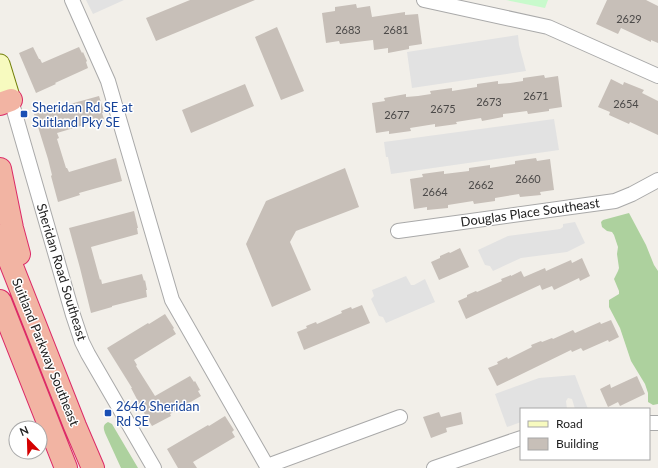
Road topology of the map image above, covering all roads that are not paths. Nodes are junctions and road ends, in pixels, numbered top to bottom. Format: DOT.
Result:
graph roads {
  1 [pos="72,0"];
  2 [pos="424,0"];
  3 [pos="0,64"];
  4 [pos="658,76"];
  5 [pos="5,102"];
  6 [pos="0,169"];
  7 [pos="658,180"];
  8 [pos="398,231"];
  9 [pos="0,236"];
  10 [pos="0,301"];
  11 [pos="39,335"];
  12 [pos="400,417"];
  13 [pos="520,438"];
  14 [pos="267,467"];
  15 [pos="66,468"];
  16 [pos="93,468"];
  17 [pos="154,468"];
  18 [pos="434,468"];
  1 -- 14 [label="street"];
  2 -- 4 [label="street"];
  3 -- 5 [label="main road, Sheridan Road Southeast"];
  5 -- 17 [label="street, Sheridan Road Southeast"];
  6 -- 11 [label="highway"];
  7 -- 8 [label="street, Douglas Place Southeast"];
  9 -- 11 [label="highway, Suitland Parkway Southeast"];
  10 -- 15 [label="highway, Suitland Parkway Southeast"];
  11 -- 16 [label="highway, Suitland Parkway Southeast"];
  12 -- 14 [label="street"];
  13 -- 18 [label="street"];
}
